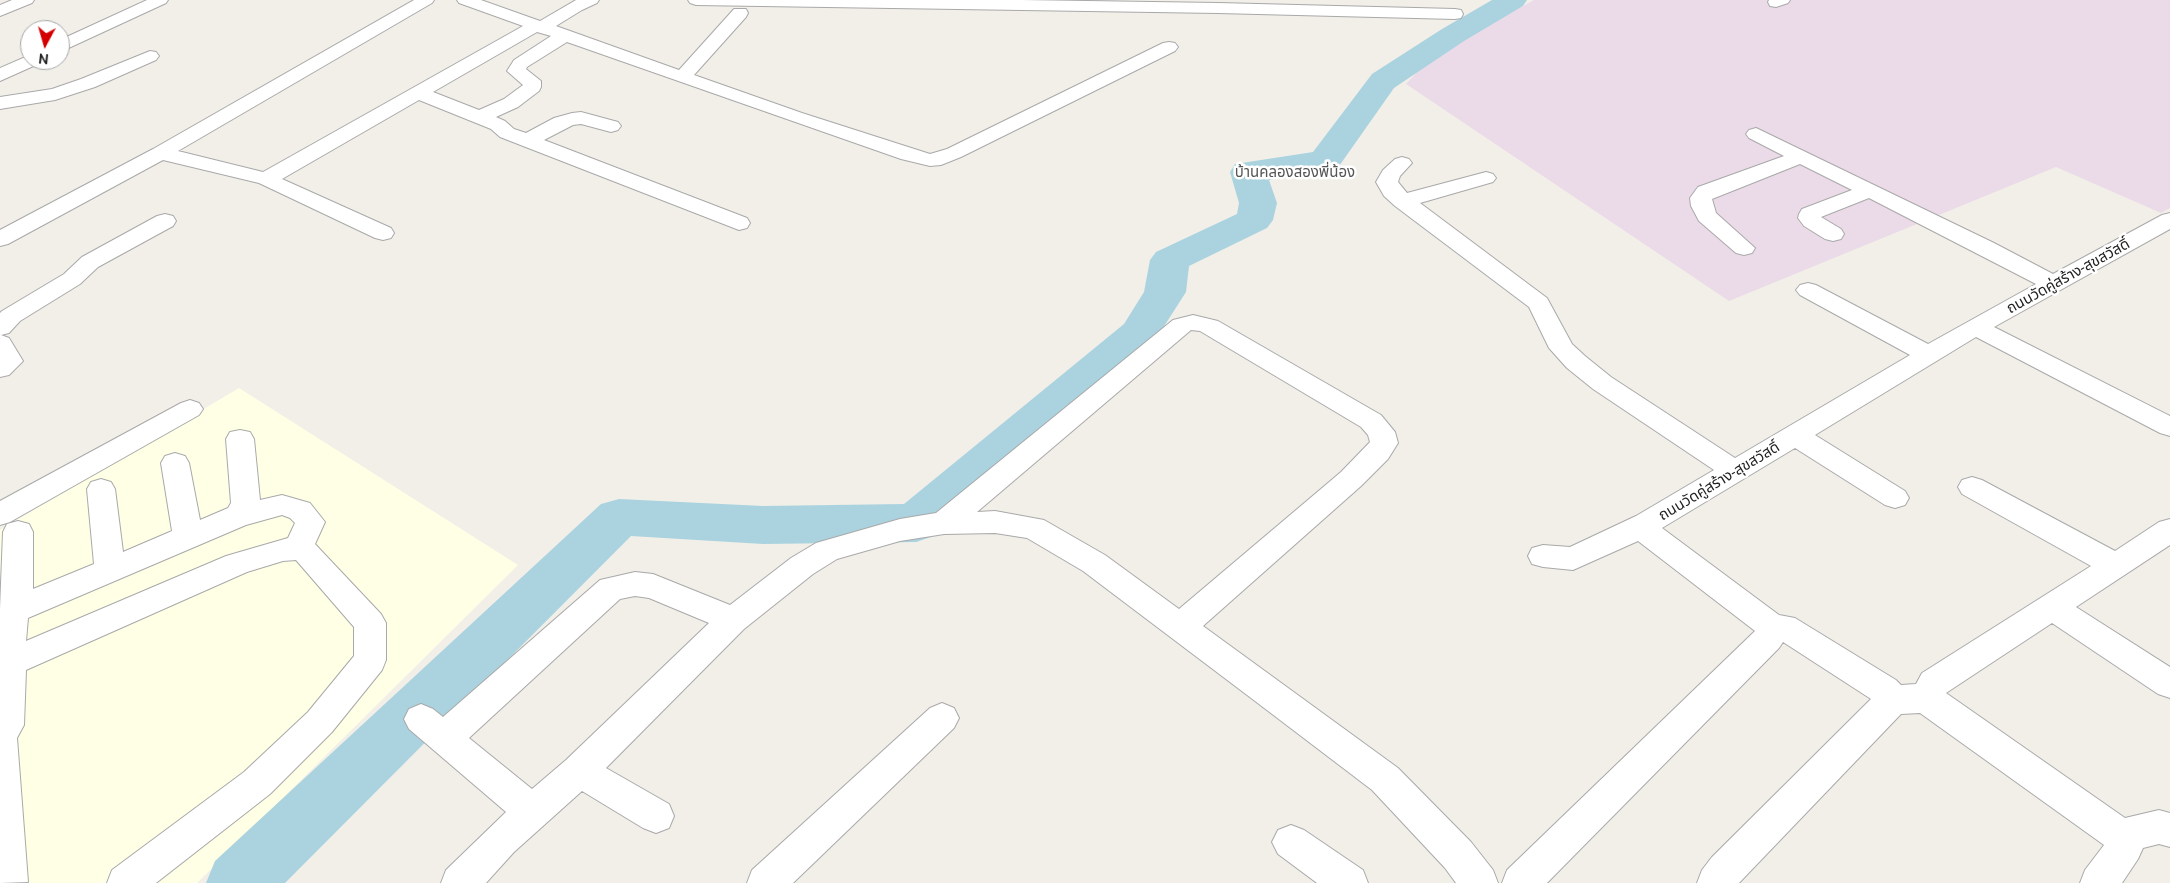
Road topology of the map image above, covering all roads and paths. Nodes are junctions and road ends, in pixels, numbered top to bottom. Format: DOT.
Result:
graph roads {
  1 [pos="26,0"];
  2 [pos="160,0"];
  3 [pos="426,0"];
  4 [pos="465,0"];
  5 [pos="591,0"];
  6 [pos="696,0"];
  7 [pos="0,11"];
  8 [pos="740,13"];
  9 [pos="1455,14"];
  10 [pos="539,27"];
  11 [pos="564,36"];
  12 [pos="70,42"];
  13 [pos="1169,47"];
  14 [pos="727,52"];
  15 [pos="150,56"];
  16 [pos="20,66"];
  17 [pos="0,75"];
  18 [pos="689,78"];
  19 [pos="419,93"];
  20 [pos="0,103"];
  21 [pos="480,117"];
  22 [pos="611,126"];
  23 [pos="1756,134"];
  24 [pos="529,140"];
  25 [pos="160,152"];
  26 [pos="1800,157"];
  27 [pos="1402,163"];
  28 [pos="1486,178"];
  29 [pos="266,179"];
  30 [pos="1869,191"];
  31 [pos="1403,201"];
  32 [pos="2170,220"];
  33 [pos="165,221"];
  34 [pos="739,223"];
  35 [pos="383,233"];
  36 [pos="1833,234"];
  37 [pos="0,238"];
  38 [pos="1744,248"];
  39 [pos="2054,284"];
  40 [pos="1808,290"];
  41 [pos="1975,327"];
  42 [pos="0,328"];
  43 [pos="0,343"];
  44 [pos="1929,355"];
  45 [pos="0,369"];
  46 [pos="190,409"];
  47 [pos="2170,427"];
  48 [pos="1795,435"];
  49 [pos="240,439"];
  50 [pos="175,463"];
  51 [pos="1735,471"];
  52 [pos="1972,487"];
  53 [pos="101,489"];
  54 [pos="1895,498"];
  55 [pos="238,516"];
  56 [pos="9,523"];
  57 [pos="944,523"];
  58 [pos="1646,524"];
  59 [pos="2170,530"];
  60 [pos="188,537"];
  61 [pos="298,549"];
  62 [pos="1543,556"];
  63 [pos="2115,565"];
  64 [pos="110,570"];
  65 [pos="2052,606"];
  66 [pos="17,610"];
  67 [pos="733,620"];
  68 [pos="1180,627"];
  69 [pos="1774,628"];
  70 [pos="9,663"];
  71 [pos="2170,684"];
  72 [pos="1910,699"];
  73 [pos="942,718"];
  74 [pos="0,737"];
  75 [pos="579,770"];
  76 [pos="531,811"];
  77 [pos="656,816"];
  78 [pos="2170,830"];
  79 [pos="2121,836"];
  80 [pos="1291,842"];
  81 [pos="9,882"];
  82 [pos="126,883"];
  83 [pos="460,883"];
  84 [pos="766,883"];
  85 [pos="1350,883"];
  86 [pos="1479,883"];
  87 [pos="1521,883"];
  88 [pos="1716,883"];
  89 [pos="2099,883"];
  1 -- 7 [label="street"];
  2 -- 12 [label="street"];
  3 -- 25 [label="street"];
  4 -- 10 [label="street"];
  5 -- 10 [label="street"];
  6 -- 9 [label="street"];
  8 -- 18 [label="street"];
  10 -- 11 [label="street"];
  10 -- 19 [label="street"];
  11 -- 18 [label="street"];
  11 -- 21 [label="street"];
  13 -- 18 [label="street"];
  14 -- 18 [label="street"];
  15 -- 20 [label="street"];
  16 -- 17 [label="street"];
  19 -- 21 [label="street"];
  19 -- 29 [label="street"];
  21 -- 24 [label="street"];
  22 -- 24 [label="street"];
  23 -- 26 [label="street"];
  24 -- 34 [label="street"];
  25 -- 29 [label="street"];
  25 -- 37 [label="street"];
  26 -- 30 [label="street"];
  26 -- 38 [label="street"];
  27 -- 31 [label="street"];
  28 -- 31 [label="street"];
  29 -- 35 [label="street"];
  30 -- 36 [label="street"];
  30 -- 39 [label="street"];
  31 -- 51 [label="street"];
  32 -- 39 [label="street, ถนนวัดคู่สร้าง-สุขสวัสดิ์"];
  33 -- 42 [label="street"];
  39 -- 41 [label="street, ถนนวัดคู่สร้าง-สุขสวัสดิ์"];
  40 -- 44 [label="street"];
  41 -- 44 [label="street, ถนนวัดคู่สร้าง-สุขสวัสดิ์"];
  41 -- 47 [label="street"];
  43 -- 45 [label="street"];
  44 -- 48 [label="street, ถนนวัดคู่สร้าง-สุขสวัสดิ์"];
  46 -- 56 [label="street"];
  48 -- 51 [label="street, ถนนวัดคู่สร้าง-สุขสวัสดิ์"];
  48 -- 54 [label="street"];
  49 -- 55 [label="street"];
  50 -- 60 [label="street"];
  51 -- 58 [label="street, ถนนวัดคู่สร้าง-สุขสวัสดิ์"];
  52 -- 63 [label="street"];
  53 -- 64 [label="street"];
  55 -- 60 [label="street"];
  55 -- 61 [label="street"];
  56 -- 66 [label="street"];
  57 -- 67 [label="street"];
  57 -- 68 [label="street"];
  57 -- 68 [label="street"];
  58 -- 62 [label="street"];
  58 -- 69 [label="street, ถนนวัดคู่สร้าง-สุขสวัสดิ์"];
  59 -- 63 [label="street"];
  60 -- 64 [label="street"];
  61 -- 70 [label="street"];
  61 -- 82 [label="street"];
  63 -- 65 [label="street"];
  64 -- 66 [label="street"];
  65 -- 71 [label="street"];
  65 -- 72 [label="street"];
  66 -- 70 [label="street"];
  67 -- 75 [label="street"];
  67 -- 76 [label="street"];
  68 -- 86 [label="street"];
  69 -- 72 [label="street, ถนนวัดคู่สร้าง-สุขสวัสดิ์"];
  69 -- 87 [label="street"];
  70 -- 74 [label="street"];
  72 -- 79 [label="street, ถนนวัดคู่สร้าง-สุขสวัสดิ์"];
  72 -- 88 [label="street"];
  73 -- 84 [label="street"];
  74 -- 81 [label="street"];
  75 -- 76 [label="street"];
  75 -- 77 [label="street"];
  76 -- 83 [label="street"];
  78 -- 79 [label="street"];
  79 -- 89 [label="street"];
  80 -- 85 [label="street"];
}
